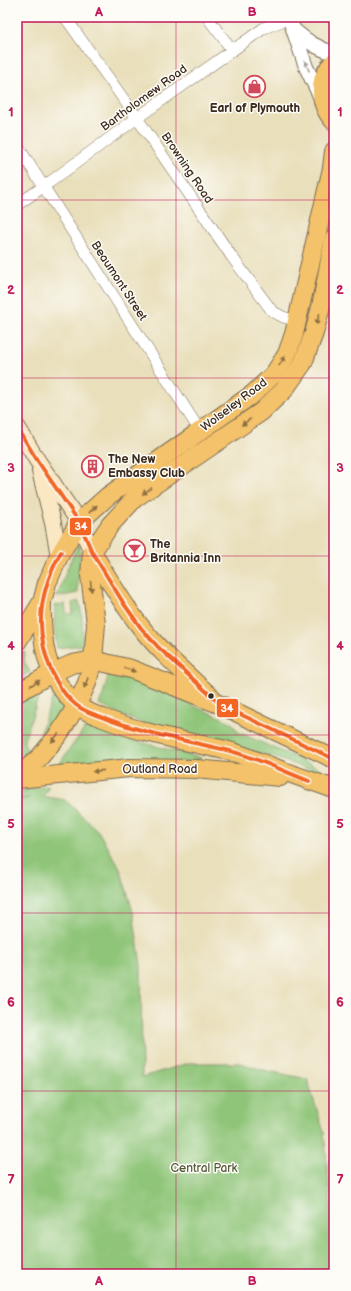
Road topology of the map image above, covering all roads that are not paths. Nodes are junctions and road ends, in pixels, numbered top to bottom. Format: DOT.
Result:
graph roads {
  1 [pos="65,17"];
  2 [pos="207,17"];
  3 [pos="291,22"];
  4 [pos="232,50"];
  5 [pos="334,53"];
  6 [pos="334,62"];
  7 [pos="323,102"];
  8 [pos="137,118"];
  9 [pos="334,121"];
  10 [pos="17,145"];
  11 [pos="334,151"];
  12 [pos="44,187"];
  13 [pos="17,205"];
  14 [pos="334,239"];
  15 [pos="297,321"];
  16 [pos="17,427"];
  17 [pos="200,431"];
  18 [pos="37,460"];
  19 [pos="78,522"];
  20 [pos="92,552"];
  21 [pos="59,556"];
  22 [pos="42,602"];
  23 [pos="17,642"];
  24 [pos="93,660"];
  25 [pos="52,673"];
  26 [pos="17,693"];
  27 [pos="77,705"];
  28 [pos="221,705"];
  29 [pos="334,759"];
  30 [pos="17,778"];
  31 [pos="303,779"];
  32 [pos="334,789"];
  1 -- 8 [label="street, Browning Road"];
  2 -- 4 [label="street"];
  3 -- 4 [label="street, Bartholomew Road"];
  3 -- 5 [label="street"];
  7 -- 3 [label="street, one-way"];
  4 -- 8 [label="street, Bartholomew Road"];
  6 -- 7 [label="main road"];
  7 -- 9 [label="main road"];
  8 -- 12 [label="street, Bartholomew Road"];
  8 -- 15 [label="street, Browning Road"];
  10 -- 12 [label="street, Beaumont Street"];
  11 -- 15 [label="main road, Wolseley Road"];
  12 -- 13 [label="street, Bartholomew Road"];
  12 -- 17 [label="street, Beaumont Street"];
  14 -- 20 [label="main road, Wolseley Road, one-way"];
  17 -- 15 [label="main road, Wolseley Road, one-way"];
  16 -- 18 [label="main road"];
  19 -- 17 [label="main road, Wolseley Road, one-way"];
  18 -- 19 [label="main road"];
  18 -- 21 [label="main road"];
  19 -- 20 [label="main road"];
  19 -- 21 [label="main road, Wolseley Road"];
  20 -- 24 [label="main road, one-way"];
  20 -- 28 [label="main road"];
  21 -- 22 [label="main road, Wolseley Road"];
  22 -- 23 [label="main road"];
  22 -- 25 [label="main road, Outland Road"];
  24 -- 25 [label="main road"];
  24 -- 27 [label="main road, one-way"];
  24 -- 28 [label="main road, one-way"];
  26 -- 25 [label="main road, one-way"];
  25 -- 27 [label="main road, Outland Road"];
  27 -- 30 [label="main road, one-way"];
  27 -- 31 [label="main road, Outland Road"];
  28 -- 29 [label="main road"];
  31 -- 30 [label="main road, Outland Road, one-way"];
  31 -- 32 [label="main road, Outland Road"];
}
